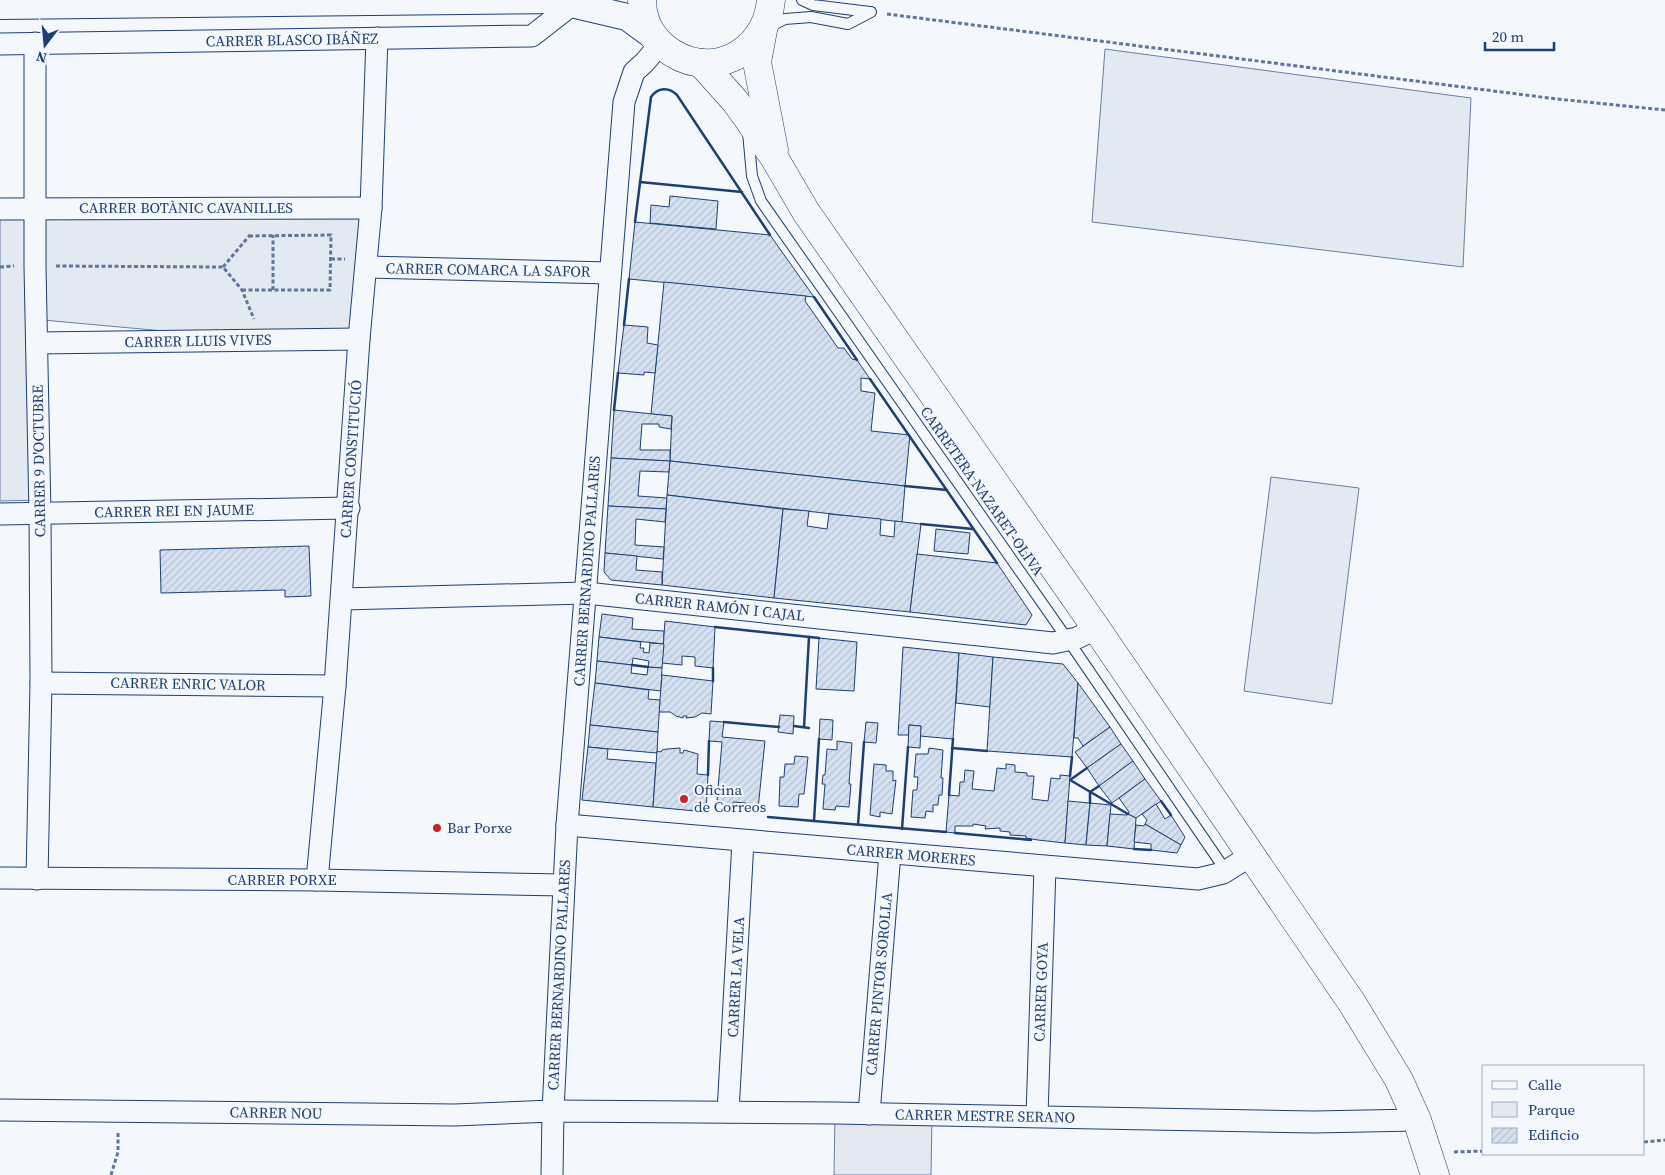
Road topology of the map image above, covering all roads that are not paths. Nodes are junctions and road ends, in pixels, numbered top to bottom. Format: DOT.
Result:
graph roads {
  1 [pos="642,0"];
  2 [pos="770,0"];
  3 [pos="802,0"];
  4 [pos="566,2"];
  5 [pos="0,6"];
  6 [pos="763,30"];
  7 [pos="377,38"];
  8 [pos="657,40"];
  9 [pos="35,43"];
  10 [pos="0,44"];
  11 [pos="701,63"];
  12 [pos="746,116"];
  13 [pos="776,159"];
  14 [pos="35,208"];
  15 [pos="371,208"];
  16 [pos="0,209"];
  17 [pos="366,267"];
  18 [pos="609,273"];
  19 [pos="359,339"];
  20 [pos="37,343"];
  21 [pos="349,508"];
  22 [pos="0,514"];
  23 [pos="40,514"];
  24 [pos="586,592"];
  25 [pos="342,599"];
  26 [pos="1095,629"];
  27 [pos="1068,640"];
  28 [pos="41,683"];
  29 [pos="335,686"];
  30 [pos="567,825"];
  31 [pos="743,841"];
  32 [pos="890,853"];
  33 [pos="1250,856"];
  34 [pos="1045,867"];
  35 [pos="1226,871"];
  36 [pos="0,878"];
  37 [pos="37,879"];
  38 [pos="317,880"];
  39 [pos="563,885"];
  40 [pos="0,1110"];
  41 [pos="553,1111"];
  42 [pos="728,1112"];
  43 [pos="869,1114"];
  44 [pos="1037,1116"];
  45 [pos="1418,1120"];
  46 [pos="552,1175"];
  47 [pos="1435,1175"];
  1 -- 8 [label="main road"];
  2 -- 6 [label="main road"];
  3 -- 6 [label="lane"];
  4 -- 5 [label="street"];
  4 -- 7 [label="street, CARRER BLASCO IBÁÑEZ"];
  4 -- 8 [label="street"];
  6 -- 11 [label="main road"];
  6 -- 13 [label="main road"];
  7 -- 9 [label="street, CARRER BLASCO IBÁÑEZ"];
  7 -- 15 [label="street, CARRER CONSTITUCIÓ"];
  8 -- 11 [label="main road"];
  8 -- 18 [label="street, CARRER BERNARDINO PALLARES"];
  9 -- 10 [label="street, CARRER BLASCO IBÁÑEZ"];
  9 -- 14 [label="street, CARRER 9 D'OCTUBRE"];
  11 -- 12 [label="main road"];
  12 -- 13 [label="main road"];
  12 -- 27 [label="lane, CARRETERA NAZARET-OLIVA"];
  13 -- 26 [label="main road"];
  14 -- 15 [label="street, CARRER BOTÀNIC CAVANILLES"];
  14 -- 16 [label="street, CARRER BOTÀNIC CAVANILLES"];
  14 -- 20 [label="street, CARRER 9 D'OCTUBRE"];
  15 -- 17 [label="street, CARRER CONSTITUCIÓ"];
  17 -- 18 [label="street, CARRER COMARCA LA SAFOR"];
  17 -- 19 [label="street, CARRER CONSTITUCIÓ"];
  18 -- 24 [label="street, CARRER BERNARDINO PALLARES"];
  19 -- 20 [label="street, CARRER LLUIS VIVES"];
  19 -- 21 [label="street, CARRER CONSTITUCIÓ"];
  20 -- 23 [label="street, CARRER 9 D'OCTUBRE"];
  21 -- 23 [label="street, CARRER REI EN JAUME"];
  21 -- 25 [label="street, CARRER CONSTITUCIÓ"];
  22 -- 23 [label="street, CARRER REI EN JAUME"];
  23 -- 28 [label="street, CARRER 9 D'OCTUBRE"];
  24 -- 25 [label="street, CARRER RAMÓN I CAJAL"];
  24 -- 27 [label="street, CARRER RAMÓN I CAJAL"];
  24 -- 30 [label="street, CARRER BERNARDINO PALLARES"];
  25 -- 29 [label="street, CARRER CONSTITUCIÓ"];
  26 -- 27 [label="street, CARRER RAMÓN I CAJAL"];
  26 -- 33 [label="main road"];
  27 -- 35 [label="lane, CARRETERA NAZARET-OLIVA"];
  28 -- 29 [label="street, CARRER ENRIC VALOR"];
  28 -- 37 [label="street, CARRER 9 D'OCTUBRE"];
  29 -- 38 [label="street, CARRER CONSTITUCIÓ"];
  30 -- 31 [label="street, CARRER MORERES"];
  30 -- 39 [label="street, CARRER BERNARDINO PALLARES"];
  31 -- 32 [label="street, CARRER MORERES"];
  31 -- 42 [label="street, CARRER LA VELA"];
  32 -- 34 [label="street, CARRER MORERES"];
  32 -- 43 [label="street, CARRER PINTOR SOROLLA"];
  33 -- 35 [label="street, CARRER MORERES"];
  33 -- 45 [label="main road"];
  34 -- 35 [label="street, CARRER MORERES"];
  34 -- 44 [label="street, CARRER GOYA"];
  36 -- 37 [label="street, CARRER PORXE"];
  37 -- 38 [label="street, CARRER PORXE"];
  38 -- 39 [label="street, CARRER PORXE"];
  39 -- 41 [label="street, CARRER BERNARDINO PALLARES"];
  40 -- 41 [label="street, CARRER NOU"];
  41 -- 42 [label="street, CARRER MESTRE SERANO"];
  41 -- 46 [label="street, CARRER BERNARDINO PALLARES"];
  42 -- 43 [label="street, CARRER MESTRE SERANO"];
  43 -- 44 [label="street, CARRER MESTRE SERANO"];
  44 -- 45 [label="street, CARRER MESTRE SERANO"];
  45 -- 47 [label="main road"];
}
